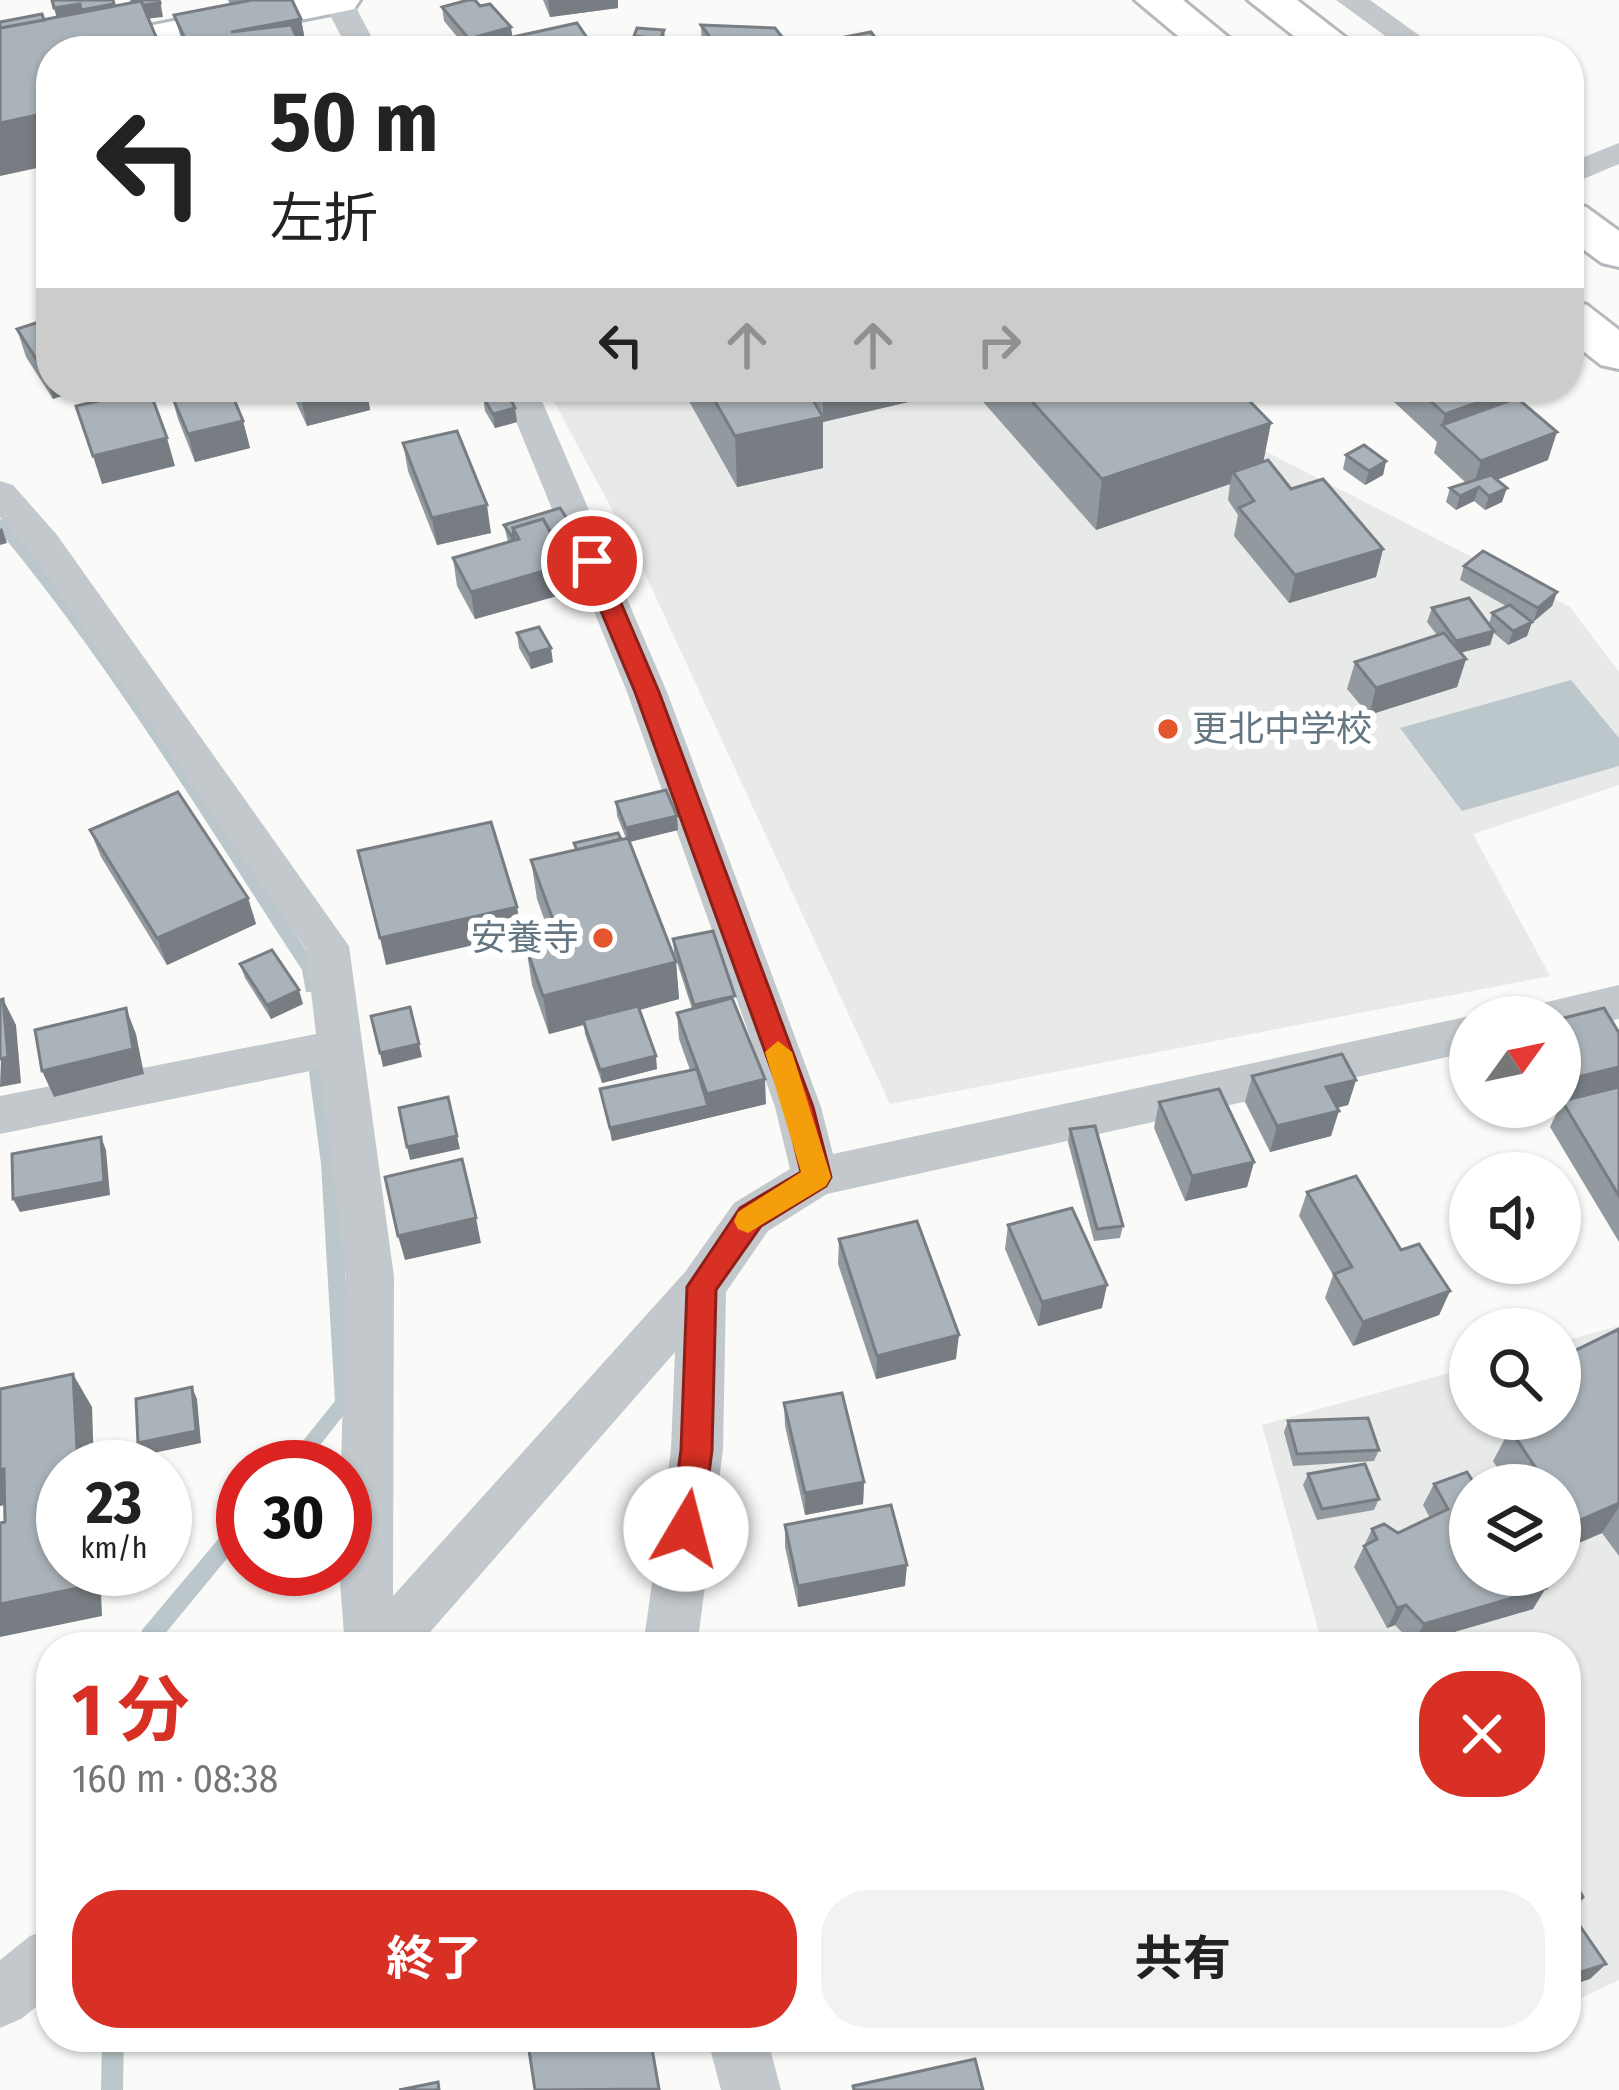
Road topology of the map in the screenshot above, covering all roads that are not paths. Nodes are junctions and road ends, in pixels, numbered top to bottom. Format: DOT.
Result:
graph roads {
  1 [pos="338,0"];
  2 [pos="1156,0"];
  3 [pos="1269,0"];
  4 [pos="1351,0"];
  5 [pos="162,36"];
  6 [pos="356,36"];
  7 [pos="1203,36"];
  8 [pos="1320,36"];
  9 [pos="1404,36"];
  10 [pos="1584,228"];
  11 [pos="1619,253"];
  12 [pos="1584,327"];
  13 [pos="1619,354"];
  14 [pos="525,402"];
  15 [pos="0,493"];
  16 [pos="1619,1002"];
  17 [pos="1581,1010"];
  18 [pos="1449,1039"];
  19 [pos="339,1047"];
  20 [pos="0,1114"];
  21 [pos="816,1177"];
  22 [pos="702,1287"];
  23 [pos="370,1632"];
  24 [pos="395,1632"];
  25 [pos="672,1632"];
  26 [pos="36,1970"];
  27 [pos="0,1998"];
  28 [pos="741,2052"];
  29 [pos="751,2090"];
  1 -- 5 [label="street"];
  1 -- 6 [label="street"];
  2 -- 7 [label="highway"];
  3 -- 8 [label="highway"];
  4 -- 9 [label="street"];
  10 -- 11 [label="highway"];
  12 -- 13 [label="highway"];
  14 -- 21 [label="street"];
  15 -- 19 [label="street"];
  16 -- 17 [label="street"];
  18 -- 21 [label="street"];
  19 -- 20 [label="street"];
  19 -- 23 [label="street"];
  21 -- 22 [label="street"];
  22 -- 24 [label="street"];
  22 -- 25 [label="street"];
  26 -- 27 [label="street"];
  28 -- 29 [label="street"];
}
